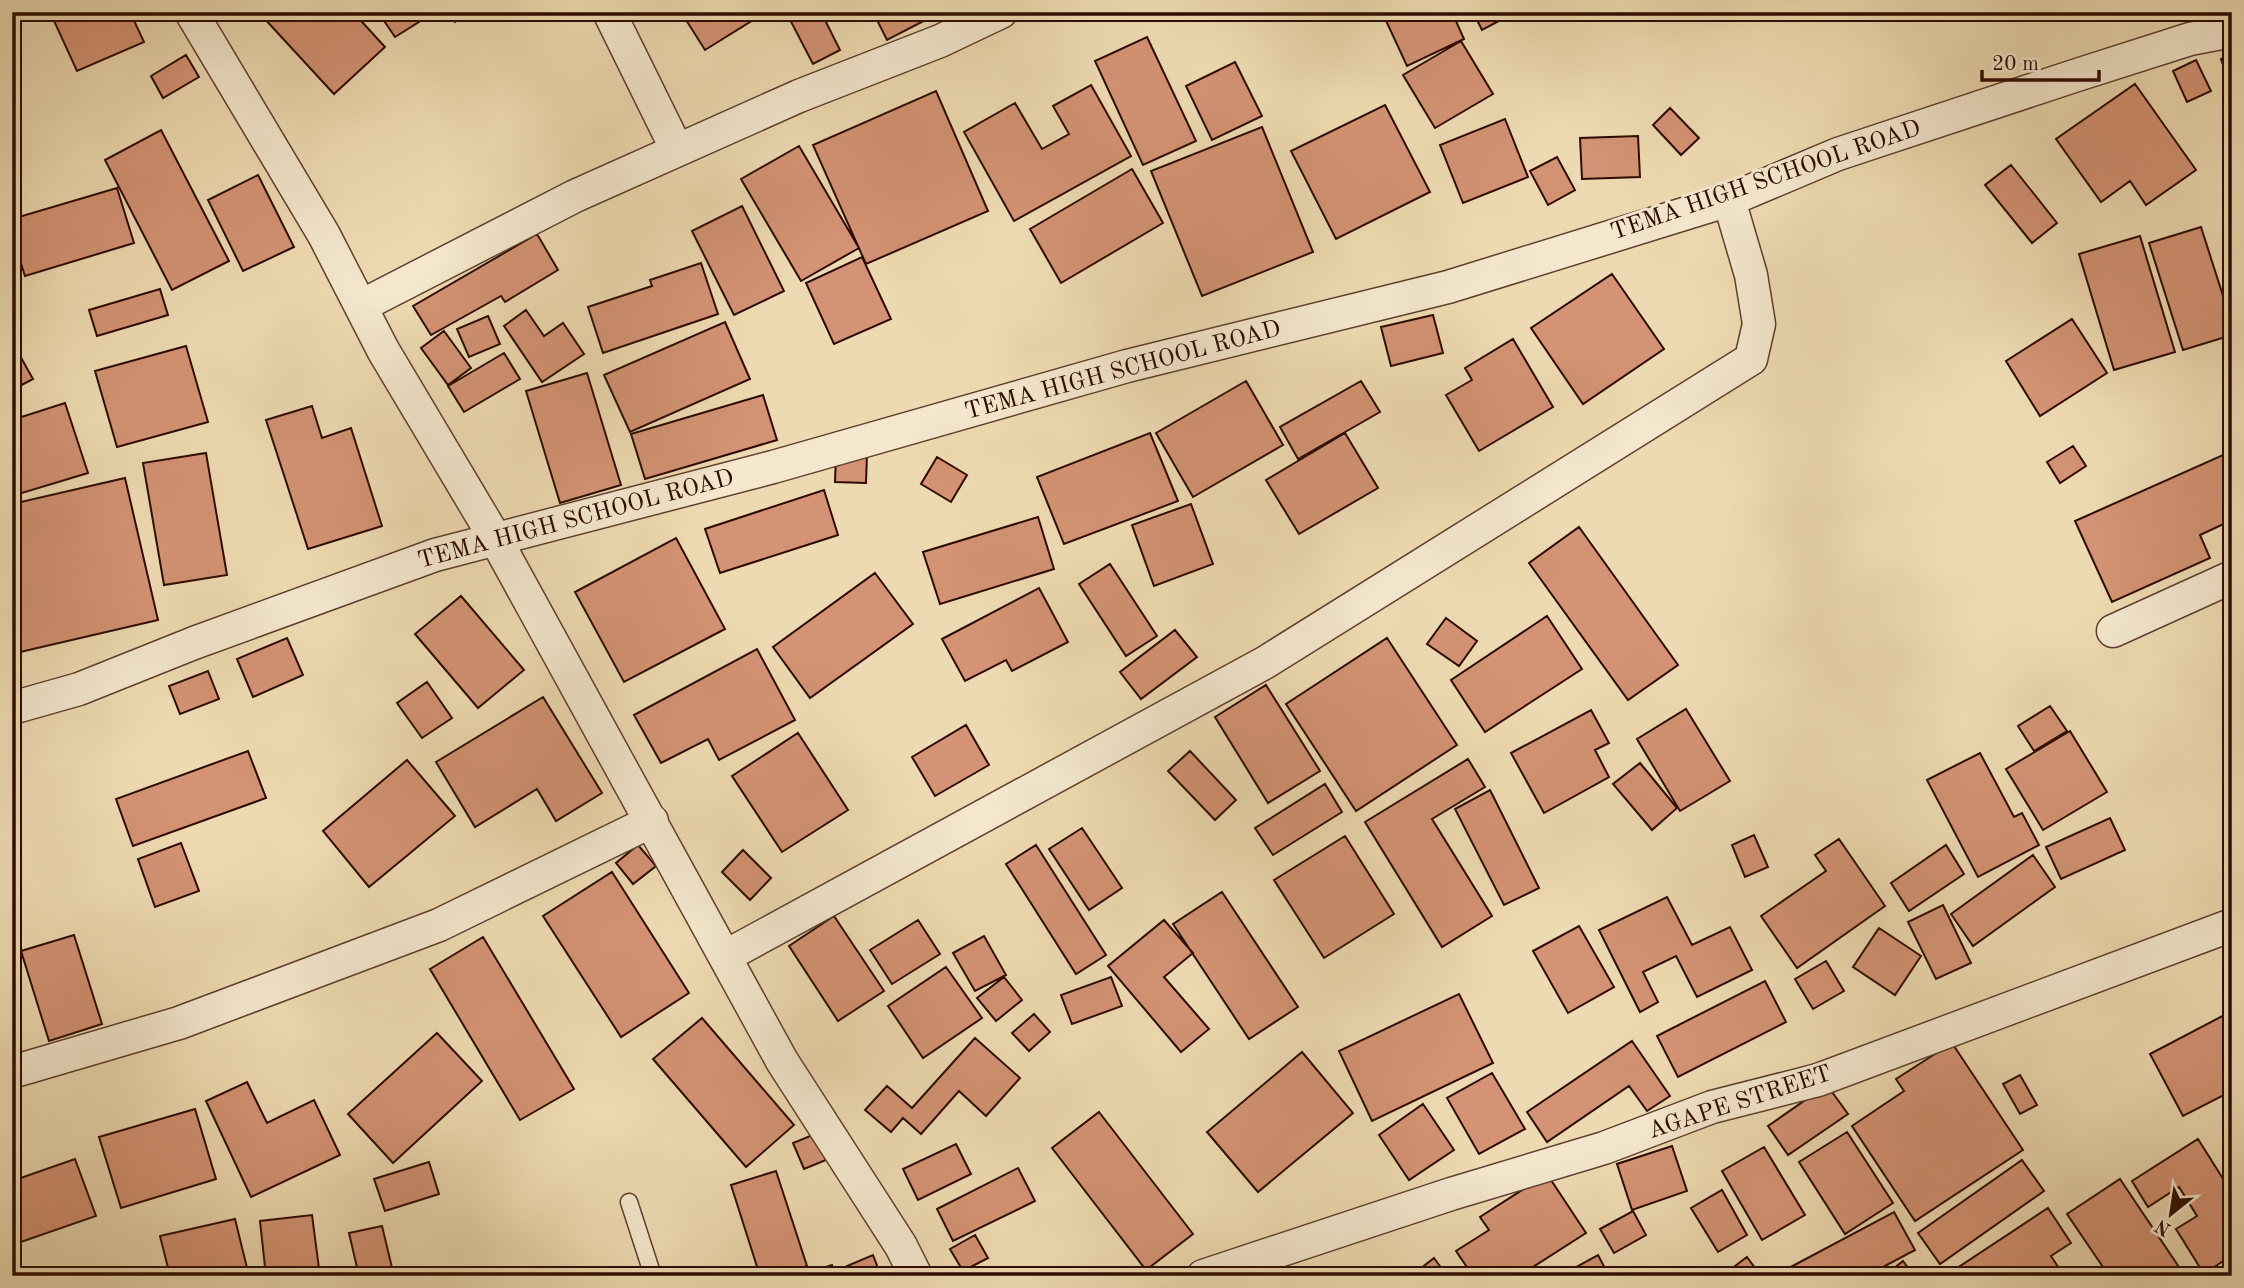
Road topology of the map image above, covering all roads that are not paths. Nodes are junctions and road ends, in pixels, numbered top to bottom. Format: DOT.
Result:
graph roads {
  1 [pos="191,12"];
  2 [pos="609,12"];
  3 [pos="1001,12"];
  4 [pos="2232,31"];
  5 [pos="677,150"];
  6 [pos="1729,200"];
  7 [pos="361,306"];
  8 [pos="495,538"];
  9 [pos="2232,577"];
  10 [pos="2113,631"];
  11 [pos="12,708"];
  12 [pos="652,821"];
  13 [pos="2232,925"];
  14 [pos="726,956"];
  15 [pos="12,1072"];
  16 [pos="629,1202"];
  17 [pos="653,1276"];
  18 [pos="916,1276"];
  19 [pos="1203,1276"];
  1 -- 7 [label="street"];
  2 -- 5 [label="street"];
  3 -- 5 [label="street"];
  4 -- 6 [label="street, TEMA HIGH SCHOOL ROAD"];
  5 -- 7 [label="street"];
  6 -- 8 [label="street, TEMA HIGH SCHOOL ROAD"];
  6 -- 14 [label="street"];
  7 -- 8 [label="street"];
  8 -- 11 [label="street, TEMA HIGH SCHOOL ROAD"];
  8 -- 12 [label="street"];
  9 -- 10 [label="street"];
  12 -- 14 [label="street"];
  12 -- 15 [label="street"];
  13 -- 19 [label="street, AGAPE STREET"];
  14 -- 18 [label="street"];
  16 -- 17 [label="lane"];
}
